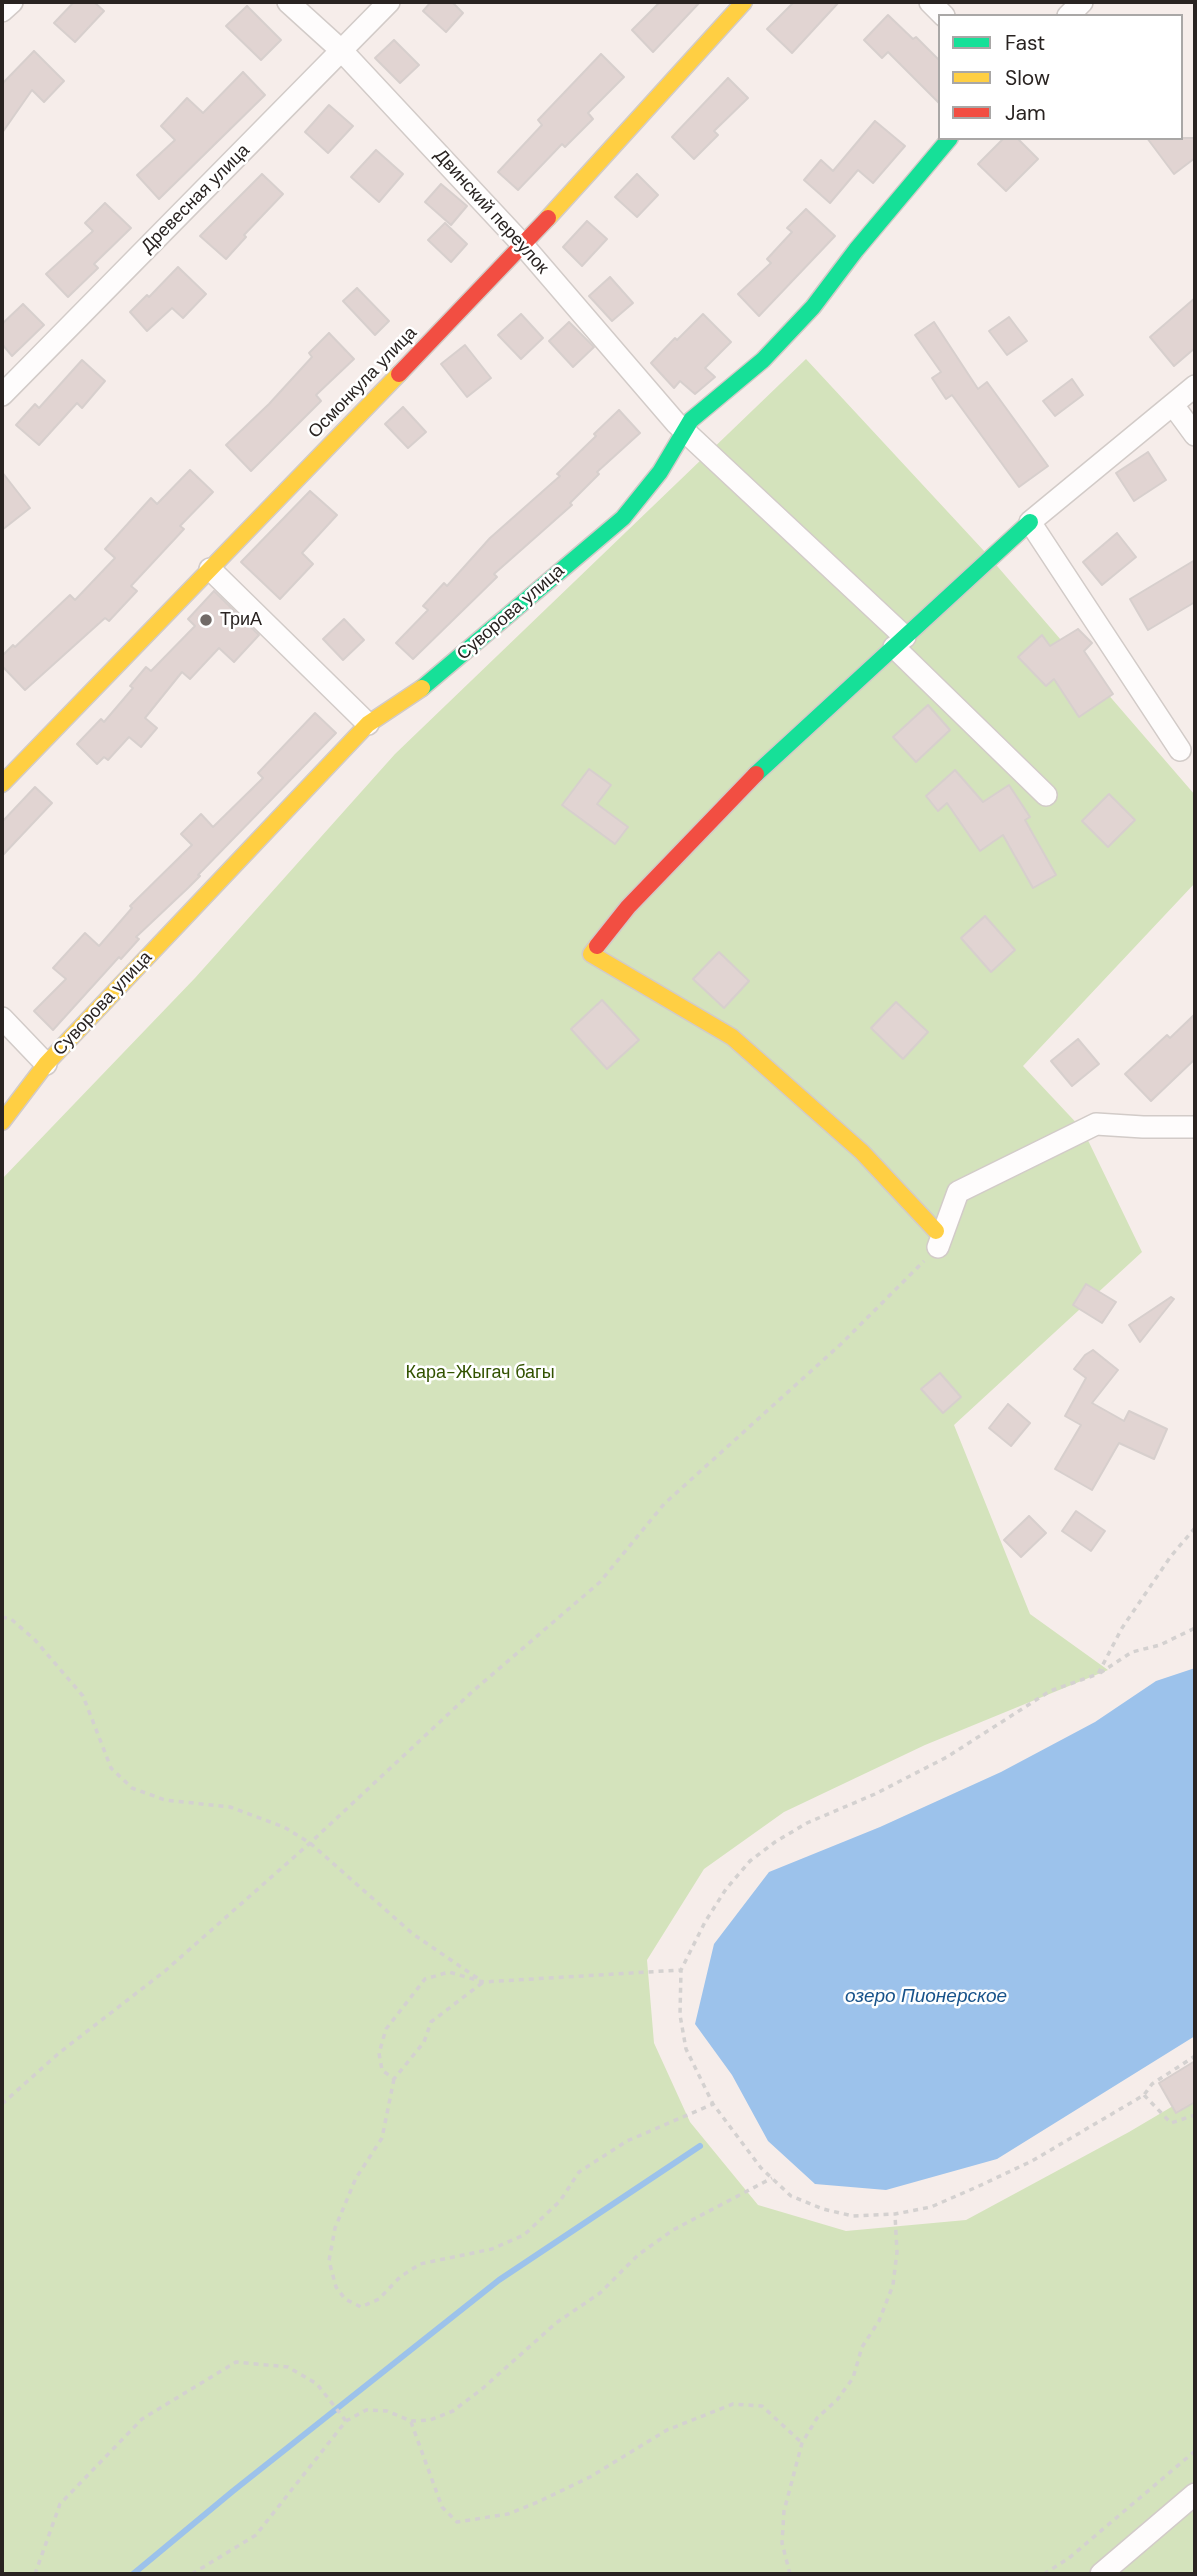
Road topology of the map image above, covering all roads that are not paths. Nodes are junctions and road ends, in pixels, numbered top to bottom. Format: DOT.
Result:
graph roads {
  1 [pos="12,2"];
  2 [pos="288,2"];
  3 [pos="389,2"];
  4 [pos="744,2"];
  5 [pos="2,11"];
  6 [pos="342,51"];
  7 [pos="948,140"];
  8 [pos="523,245"];
  9 [pos="1195,386"];
  10 [pos="3,392"];
  11 [pos="1173,405"];
  12 [pos="684,431"];
  13 [pos="1195,435"];
  14 [pos="1030,522"];
  15 [pos="210,569"];
  16 [pos="900,642"];
  17 [pos="368,724"];
  18 [pos="1180,750"];
  19 [pos="2,784"];
  20 [pos="1046,796"];
  21 [pos="2,1018"];
  22 [pos="46,1064"];
  23 [pos="2,1122"];
  24 [pos="1195,1127"];
  25 [pos="937,1239"];
  26 [pos="1195,2494"];
  27 [pos="1101,2574"];
  1 -- 5 [label="street"];
  2 -- 6 [label="street, Двинский переулок"];
  3 -- 6 [label="street, Древесная улица"];
  4 -- 8 [label="street, Осмонкула улица"];
  6 -- 8 [label="street, Двинский переулок"];
  6 -- 10 [label="street, Древесная улица"];
  7 -- 12 [label="street, Суворова улица"];
  8 -- 12 [label="street, Двинский переулок"];
  8 -- 15 [label="street, Осмонкула улица"];
  9 -- 11 [label="street"];
  11 -- 13 [label="street"];
  11 -- 14 [label="street"];
  12 -- 16 [label="street, Двинский переулок"];
  12 -- 17 [label="street, Суворова улица"];
  14 -- 16 [label="street"];
  14 -- 18 [label="street"];
  15 -- 17 [label="street"];
  15 -- 19 [label="street, Осмонкула улица"];
  16 -- 20 [label="street, Двинский переулок"];
  16 -- 25 [label="street"];
  17 -- 22 [label="street, Суворова улица"];
  21 -- 22 [label="street"];
  22 -- 23 [label="street, Суворова улица"];
  24 -- 25 [label="street"];
  26 -- 27 [label="street"];
}
